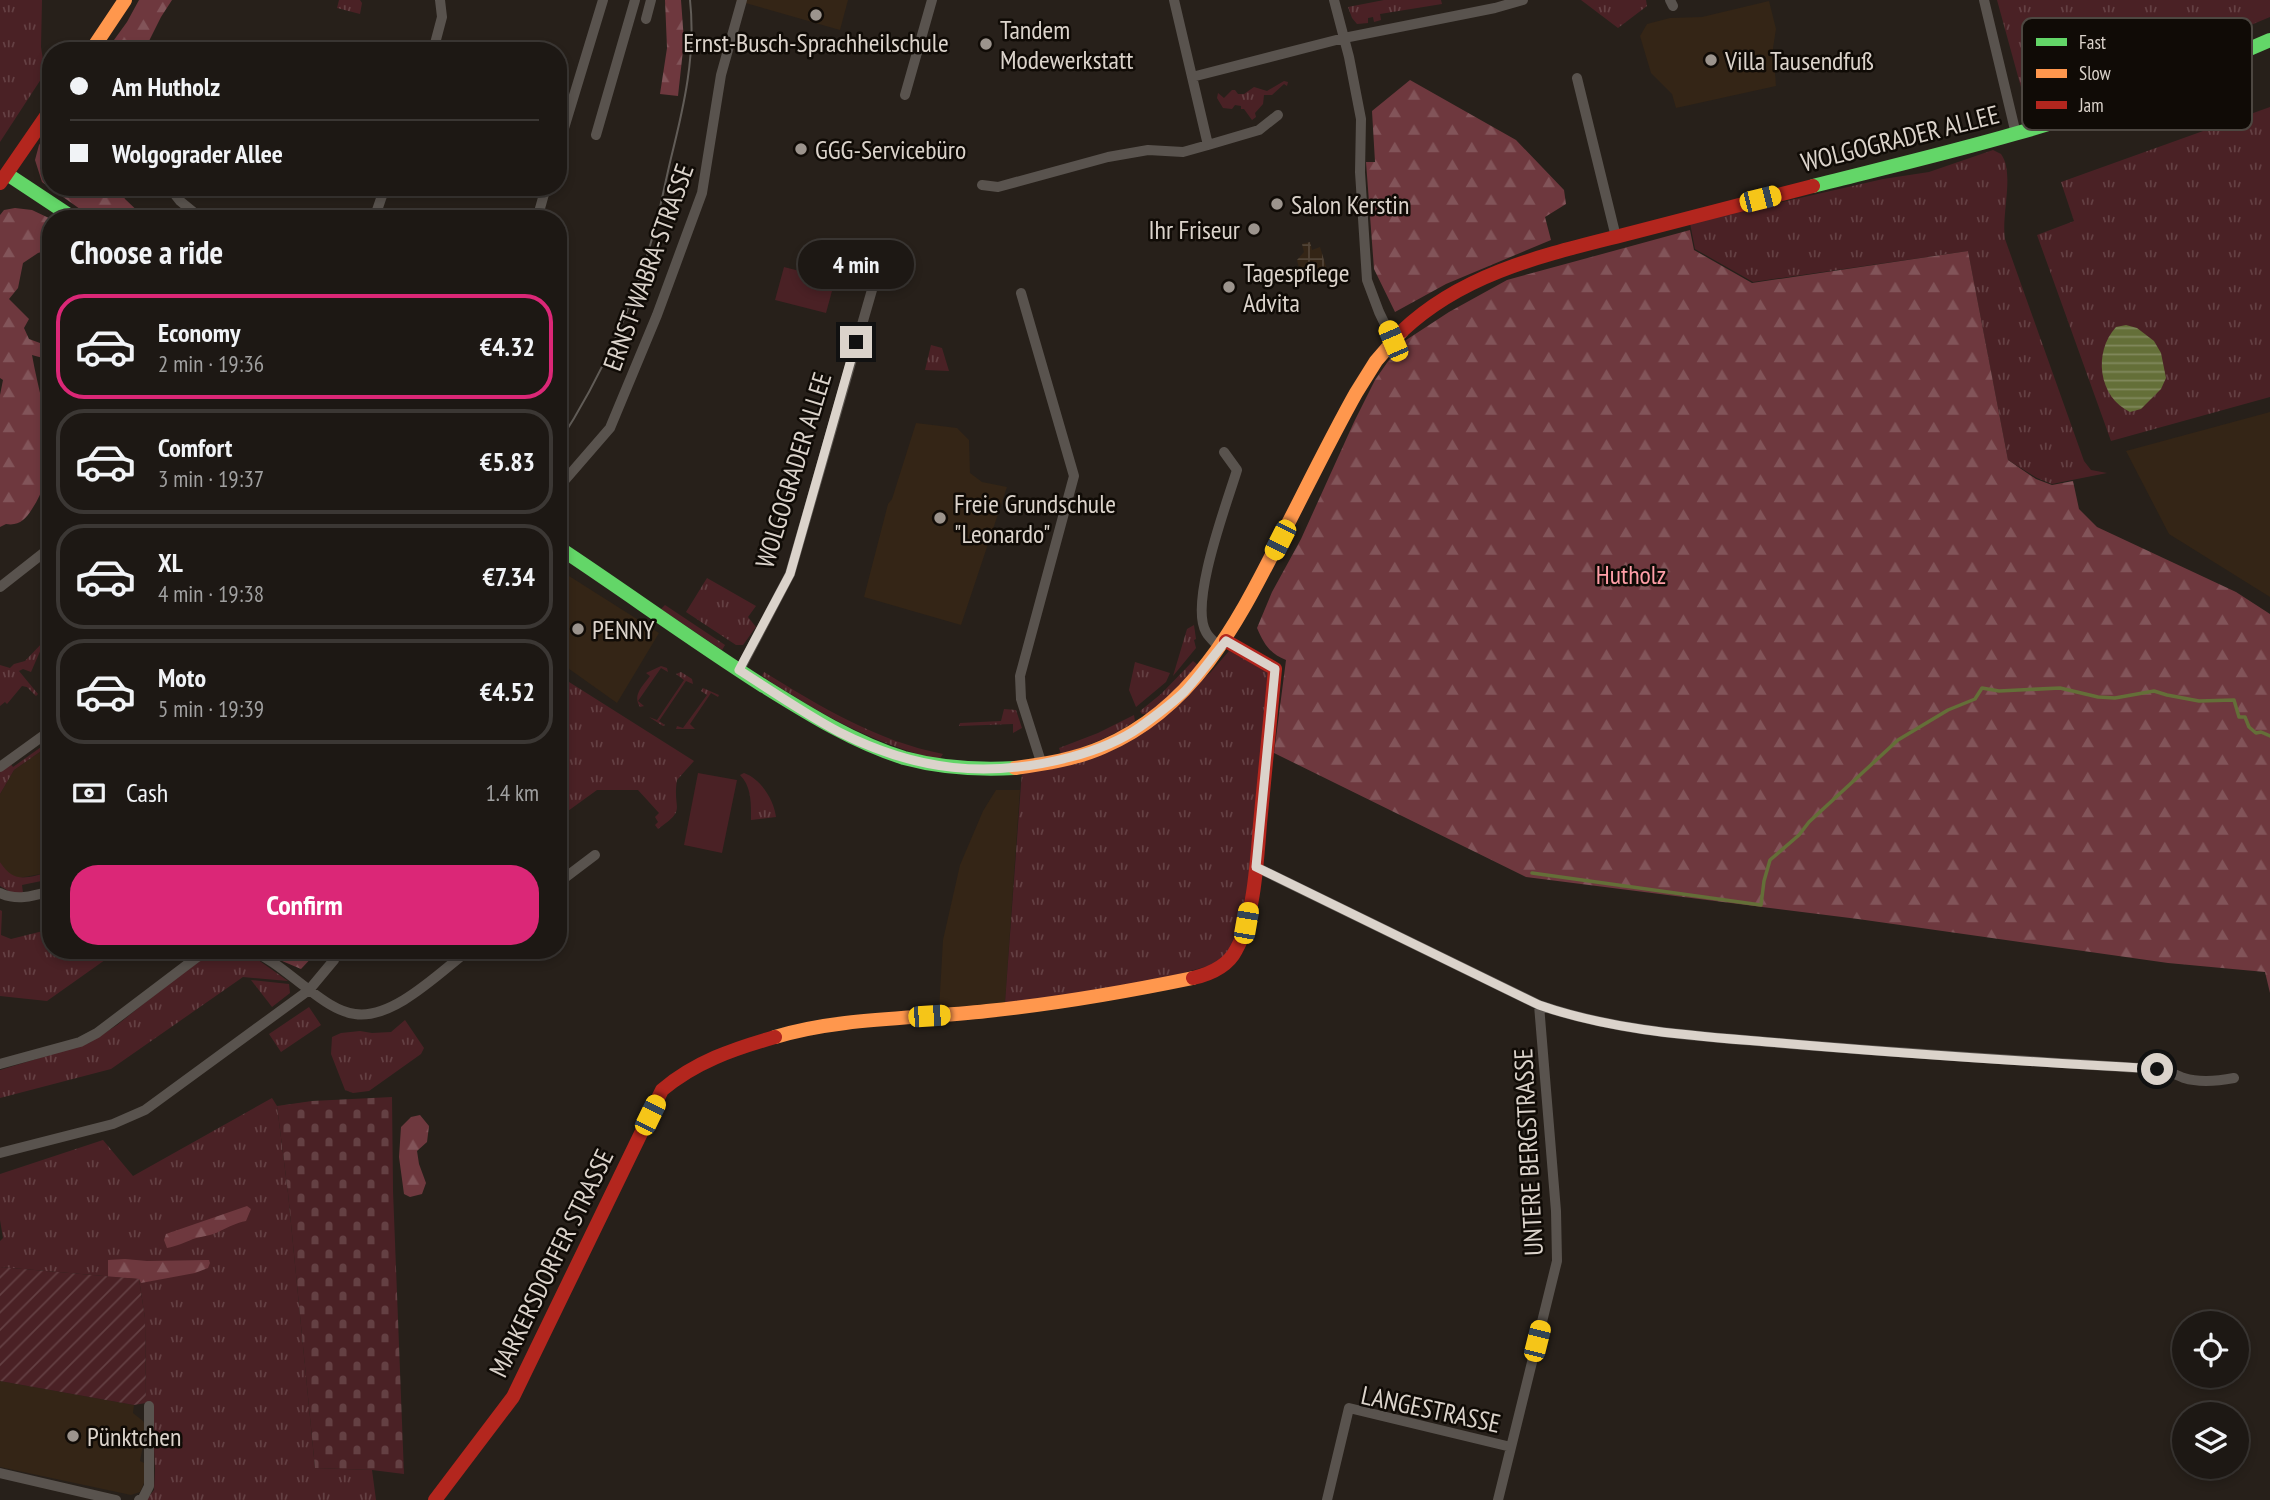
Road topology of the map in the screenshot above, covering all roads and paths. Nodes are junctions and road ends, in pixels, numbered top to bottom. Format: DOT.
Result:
graph roads {
  1 [pos="125,0"];
  2 [pos="440,0"];
  3 [pos="603,0"];
  4 [pos="635,0"];
  5 [pos="651,0"];
  6 [pos="742,0"];
  7 [pos="932,0"];
  8 [pos="1174,0"];
  9 [pos="1334,0"];
  10 [pos="1523,0"];
  11 [pos="1984,0"];
  12 [pos="646,19"];
  13 [pos="1344,38"];
  14 [pos="2270,40"];
  15 [pos="97,42"];
  16 [pos="435,42"];
  17 [pos="2252,48"];
  18 [pos="1192,78"];
  19 [pos="1577,78"];
  20 [pos="905,95"];
  21 [pos="1278,115"];
  22 [pos="567,118"];
  23 [pos="42,122"];
  24 [pos="2029,130"];
  25 [pos="2016,134"];
  26 [pos="596,135"];
  27 [pos="1208,145"];
  28 [pos="4,178"];
  29 [pos="982,185"];
  30 [pos="176,196"];
  31 [pos="59,210"];
  32 [pos="191,210"];
  33 [pos="1616,237"];
  34 [pos="876,276"];
  35 [pos="1021,293"];
  36 [pos="1393,341"];
  37 [pos="1224,452"];
  38 [pos="567,478"];
  39 [pos="567,553"];
  40 [pos="42,554"];
  41 [pos="0,587"];
  42 [pos="1223,645"];
  43 [pos="739,670"];
  44 [pos="42,737"];
  45 [pos="1042,765"];
  46 [pos="0,767"];
  47 [pos="595,855"];
  48 [pos="1256,867"];
  49 [pos="567,876"];
  50 [pos="0,893"];
  51 [pos="42,893"];
  52 [pos="195,959"];
  53 [pos="268,959"];
  54 [pos="334,959"];
  55 [pos="458,959"];
  56 [pos="309,990"];
  57 [pos="1539,1005"];
  58 [pos="0,1064"];
  59 [pos="2234,1078"];
  60 [pos="0,1153"];
  61 [pos="149,1406"];
  62 [pos="1511,1447"];
  63 [pos="0,1473"];
  64 [pos="74,1495"];
  65 [pos="116,1500"];
  66 [pos="139,1500"];
  67 [pos="435,1500"];
  68 [pos="1327,1500"];
  69 [pos="1498,1500"];
  1 -- 15 [label="main road"];
  2 -- 16 [label="street"];
  3 -- 22 [label="street"];
  4 -- 26 [label="street"];
  5 -- 12 [label="street"];
  6 -- 38 [label="street, ERNST-WABRA-STRASSE"];
  7 -- 20 [label="street"];
  8 -- 18 [label="street"];
  9 -- 13 [label="street"];
  10 -- 13 [label="street"];
  11 -- 25 [label="street"];
  13 -- 18 [label="street"];
  13 -- 36 [label="street"];
  14 -- 17 [label="main road, WOLGOGRADER ALLEE"];
  18 -- 27 [label="street"];
  19 -- 33 [label="street"];
  21 -- 27 [label="street"];
  23 -- 28 [label="main road"];
  24 -- 25 [label="main road, WOLGOGRADER ALLEE"];
  25 -- 33 [label="main road, WOLGOGRADER ALLEE"];
  27 -- 29 [label="street"];
  28 -- 31 [label="main road"];
  30 -- 32 [label="street"];
  33 -- 36 [label="main road, WOLGOGRADER ALLEE"];
  34 -- 43 [label="street, WOLGOGRADER ALLEE"];
  35 -- 45 [label="street"];
  36 -- 42 [label="main road, WOLGOGRADER ALLEE"];
  37 -- 42 [label="street"];
  39 -- 43 [label="main road, WOLGOGRADER ALLEE"];
  40 -- 41 [label="street"];
  42 -- 45 [label="main road, WOLGOGRADER ALLEE"];
  42 -- 48 [label="main road, MARKERSDORFER STRASSE"];
  43 -- 45 [label="main road, WOLGOGRADER ALLEE"];
  44 -- 46 [label="street"];
  47 -- 49 [label="street"];
  48 -- 57 [label="street"];
  48 -- 67 [label="main road, MARKERSDORFER STRASSE"];
  50 -- 51 [label="street"];
  52 -- 58 [label="street"];
  53 -- 56 [label="street"];
  54 -- 56 [label="street"];
  55 -- 56 [label="street"];
  56 -- 60 [label="street"];
  57 -- 59 [label="street"];
  57 -- 62 [label="street, UNTERE BERGSTRASSE"];
  61 -- 66 [label="street"];
  62 -- 68 [label="street, LANGESTRASSE"];
  62 -- 69 [label="street, UNTERE BERGSTRASSE"];
  63 -- 64 [label="street"];
  64 -- 65 [label="street"];
}
